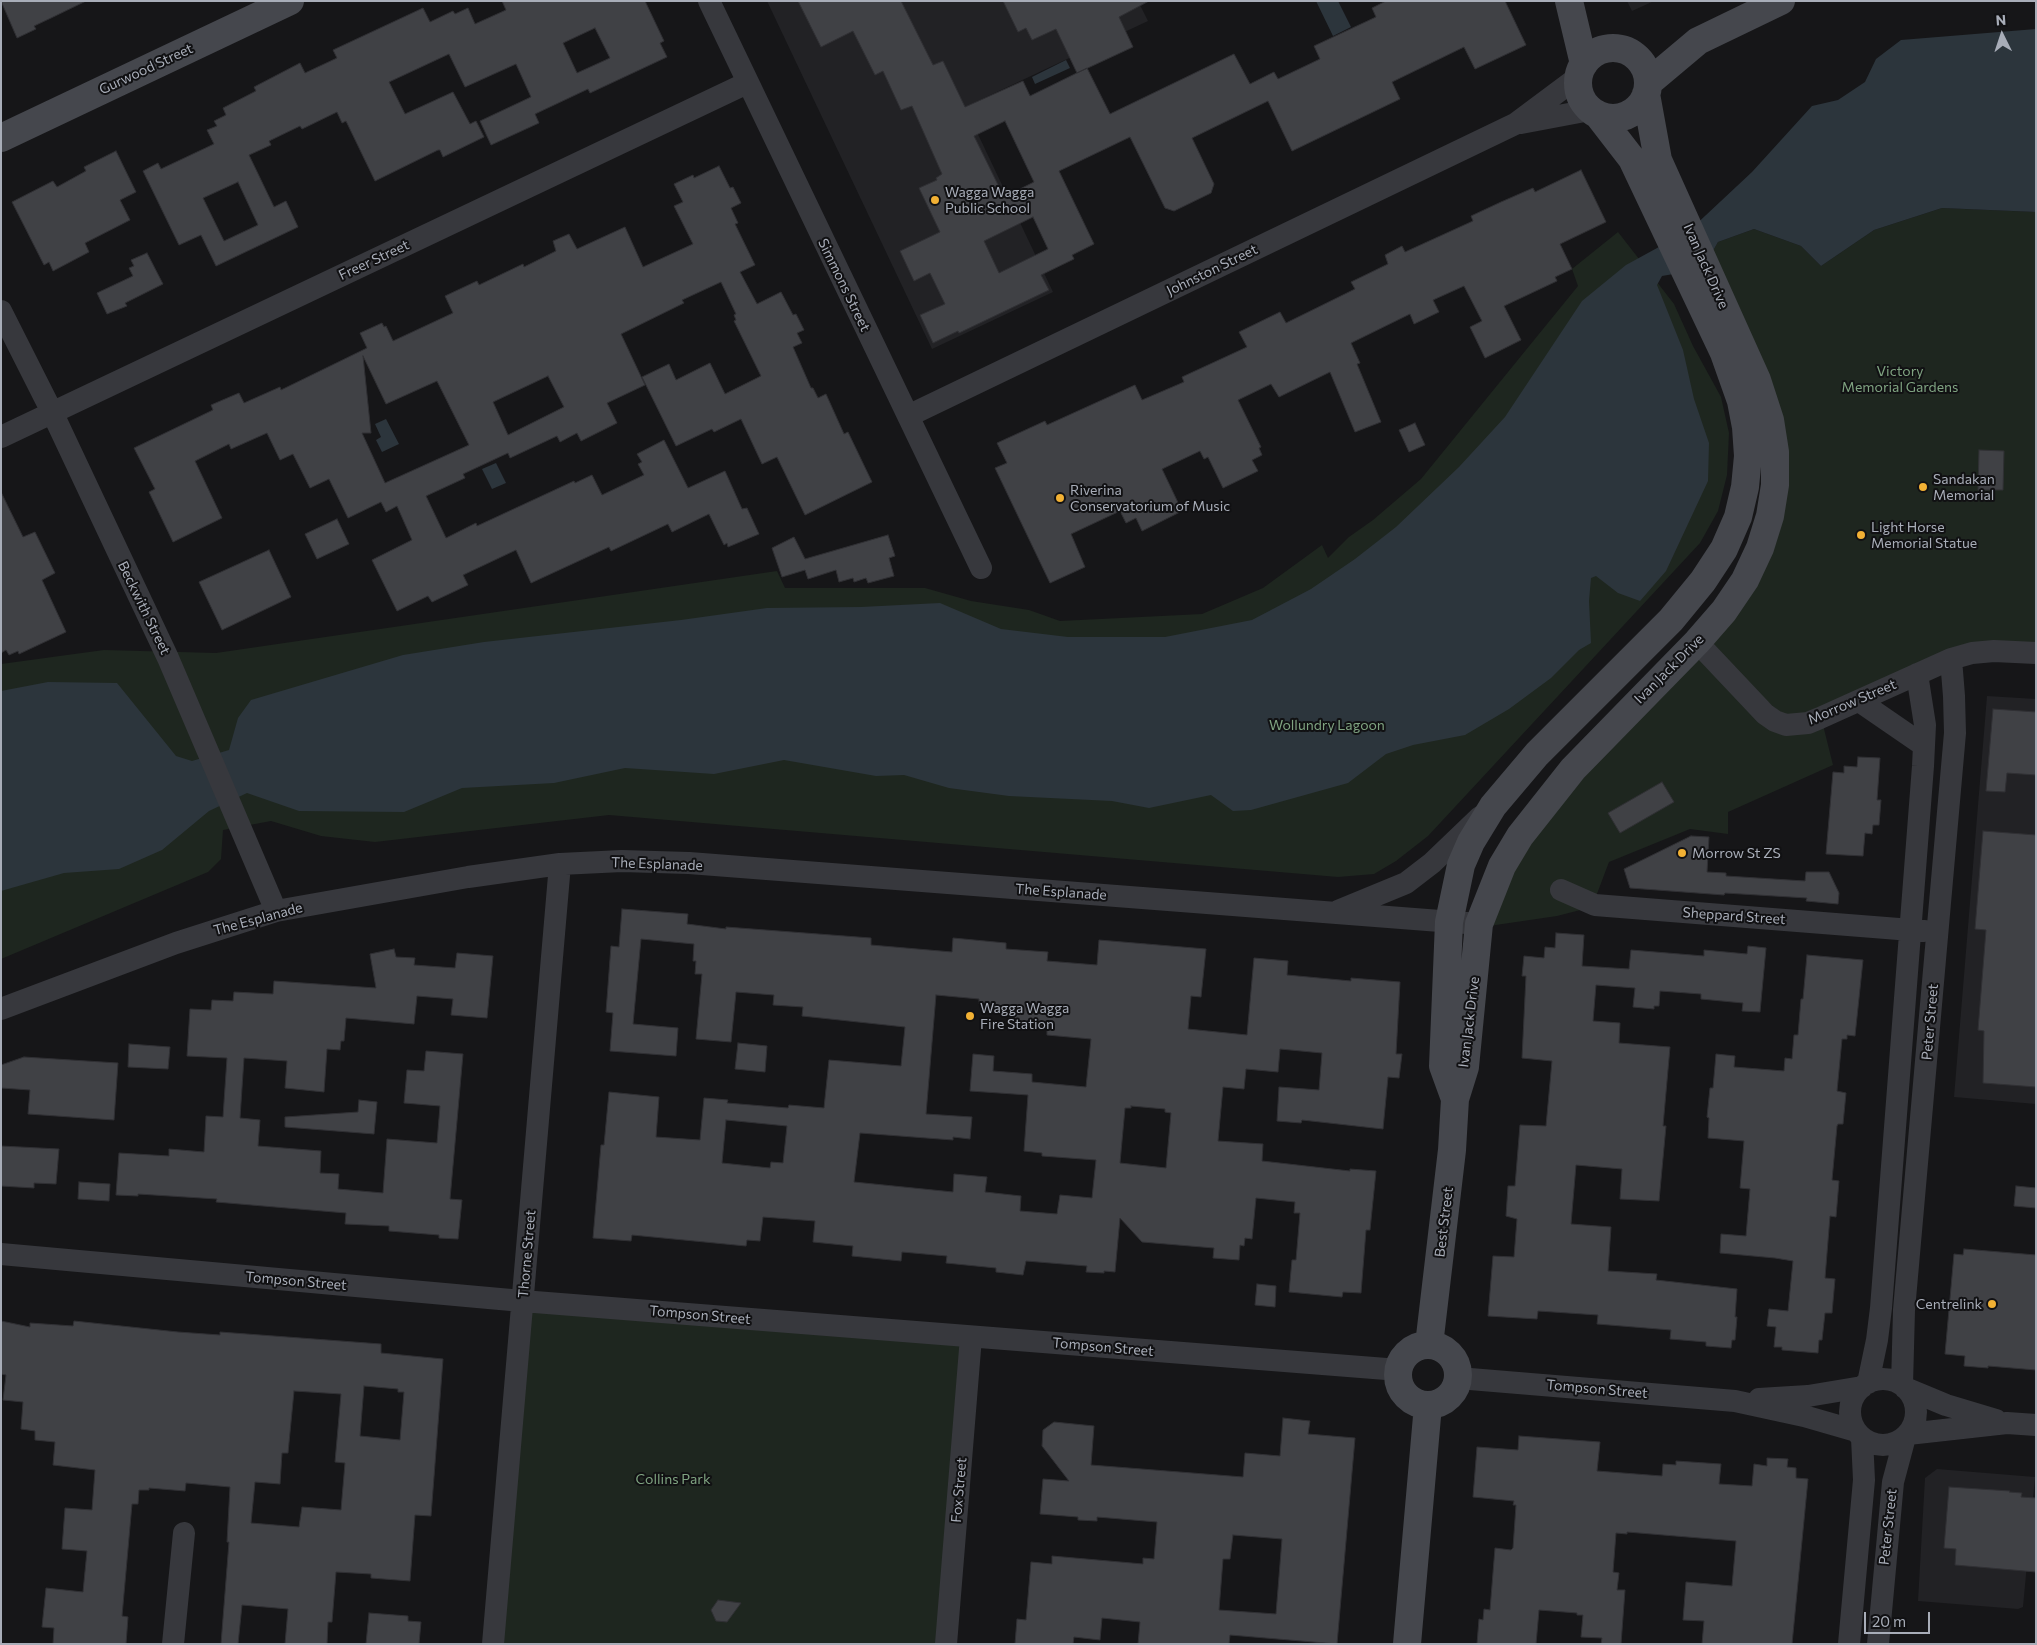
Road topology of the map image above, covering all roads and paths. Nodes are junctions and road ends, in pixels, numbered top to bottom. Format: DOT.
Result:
graph roads {
  1 [pos="290,1"];
  2 [pos="709,1"];
  3 [pos="1571,1"];
  4 [pos="1781,1"];
  5 [pos="1698,41"];
  6 [pos="1622,51"];
  7 [pos="1581,71"];
  8 [pos="747,82"];
  9 [pos="1647,88"];
  10 [pos="1594,112"];
  11 [pos="1515,124"];
  12 [pos="1,138"];
  13 [pos="1680,235"];
  14 [pos="1696,268"];
  15 [pos="1,311"];
  16 [pos="53,414"];
  17 [pos="908,416"];
  18 [pos="1,438"];
  19 [pos="981,568"];
  20 [pos="1672,620"];
  21 [pos="1697,642"];
  22 [pos="2036,653"];
  23 [pos="1951,659"];
  24 [pos="1918,674"];
  25 [pos="1859,701"];
  26 [pos="1923,744"];
  27 [pos="1493,806"];
  28 [pos="560,864"];
  29 [pos="1562,890"];
  30 [pos="276,911"];
  31 [pos="1332,914"];
  32 [pos="1449,922"];
  33 [pos="1479,924"];
  34 [pos="1909,930"];
  35 [pos="1938,932"];
  36 [pos="1,1008"];
  37 [pos="1455,1099"];
  38 [pos="1897,1101"];
  39 [pos="1922,1102"];
  40 [pos="1889,1208"];
  41 [pos="1913,1210"];
  42 [pos="1,1254"];
  43 [pos="522,1301"];
  44 [pos="971,1337"];
  45 [pos="1429,1345"];
  46 [pos="1399,1370"];
  47 [pos="1458,1378"];
  48 [pos="1865,1385"];
  49 [pos="1903,1386"];
  50 [pos="1735,1401"];
  51 [pos="1428,1405"];
  52 [pos="2007,1423"];
  53 [pos="2036,1425"];
  54 [pos="1859,1434"];
  55 [pos="1906,1436"];
  56 [pos="184,1533"];
  57 [pos="1851,1616"];
  58 [pos="1880,1618"];
  59 [pos="173,1644"];
  60 [pos="493,1644"];
  61 [pos="946,1644"];
  62 [pos="1407,1644"];
  63 [pos="1849,1644"];
  64 [pos="1878,1644"];
  1 -- 12 [label="street, Gurwood Street"];
  2 -- 8 [label="street, Simmons Street"];
  3 -- 6 [label="street"];
  3 -- 7 [label="street"];
  4 -- 5 [label="street"];
  5 -- 6 [label="street"];
  5 -- 9 [label="street"];
  6 -- 7 [label="street"];
  6 -- 9 [label="street"];
  7 -- 10 [label="street"];
  7 -- 11 [label="street, Johnston Street"];
  8 -- 16 [label="street, Freer Street"];
  8 -- 17 [label="street, Simmons Street"];
  9 -- 10 [label="street"];
  9 -- 13 [label="street, Ivan Jack Drive"];
  10 -- 11 [label="street, Johnston Street"];
  10 -- 13 [label="street, Ivan Jack Drive"];
  11 -- 17 [label="street, Johnston Street"];
  13 -- 14 [label="street, Ivan Jack Drive"];
  14 -- 20 [label="street, Ivan Jack Drive"];
  14 -- 21 [label="street, Ivan Jack Drive"];
  15 -- 16 [label="street, Beckwith Street"];
  16 -- 18 [label="street, Freer Street"];
  16 -- 30 [label="street, Beckwith Street"];
  17 -- 19 [label="street, Simmons Street"];
  20 -- 21 [label="street"];
  20 -- 27 [label="street, Ivan Jack Drive"];
  21 -- 25 [label="street, Morrow Street"];
  21 -- 33 [label="street, Ivan Jack Drive"];
  22 -- 23 [label="street, Morrow Street"];
  23 -- 24 [label="street, Morrow Street"];
  23 -- 35 [label="street, Peter Street"];
  24 -- 25 [label="street, Morrow Street"];
  24 -- 26 [label="street, Peter Street"];
  25 -- 26 [label="street"];
  26 -- 34 [label="street, Peter Street"];
  27 -- 31 [label="street, The Esplanade"];
  27 -- 32 [label="street, Ivan Jack Drive"];
  28 -- 30 [label="street, The Esplanade"];
  28 -- 31 [label="street, The Esplanade"];
  28 -- 43 [label="street, Thorne Street"];
  29 -- 34 [label="street, Sheppard Street"];
  30 -- 36 [label="street, The Esplanade"];
  31 -- 32 [label="street, The Esplanade"];
  32 -- 33 [label="street, The Esplanade"];
  32 -- 37 [label="street, Ivan Jack Drive"];
  33 -- 37 [label="street, Ivan Jack Drive"];
  34 -- 35 [label="street, Sheppard Street"];
  34 -- 38 [label="street, Peter Street"];
  35 -- 39 [label="street, Peter Street"];
  37 -- 45 [label="street, Best Street"];
  38 -- 39 [label="street"];
  38 -- 40 [label="street, Peter Street"];
  39 -- 41 [label="street, Peter Street"];
  40 -- 41 [label="street"];
  40 -- 48 [label="street, Peter Street"];
  41 -- 49 [label="street, Peter Street"];
  42 -- 43 [label="street, Tompson Street"];
  43 -- 44 [label="street, Tompson Street"];
  43 -- 60 [label="street, Thorne Street"];
  44 -- 46 [label="street, Tompson Street"];
  44 -- 61 [label="street, Fox Street"];
  45 -- 46 [label="street"];
  45 -- 47 [label="street"];
  46 -- 51 [label="street"];
  47 -- 50 [label="street, Tompson Street"];
  47 -- 51 [label="street"];
  48 -- 49 [label="street"];
  48 -- 50 [label="street, Tompson Street"];
  48 -- 54 [label="street"];
  49 -- 52 [label="street"];
  49 -- 55 [label="street"];
  50 -- 54 [label="street, Tompson Street"];
  51 -- 62 [label="street"];
  52 -- 53 [label="street"];
  52 -- 55 [label="street"];
  54 -- 55 [label="street"];
  54 -- 57 [label="street, Peter Street"];
  55 -- 58 [label="street, Peter Street"];
  56 -- 59 [label="street"];
  57 -- 58 [label="street"];
  57 -- 63 [label="street, Peter Street"];
  58 -- 64 [label="street, Peter Street"];
}
